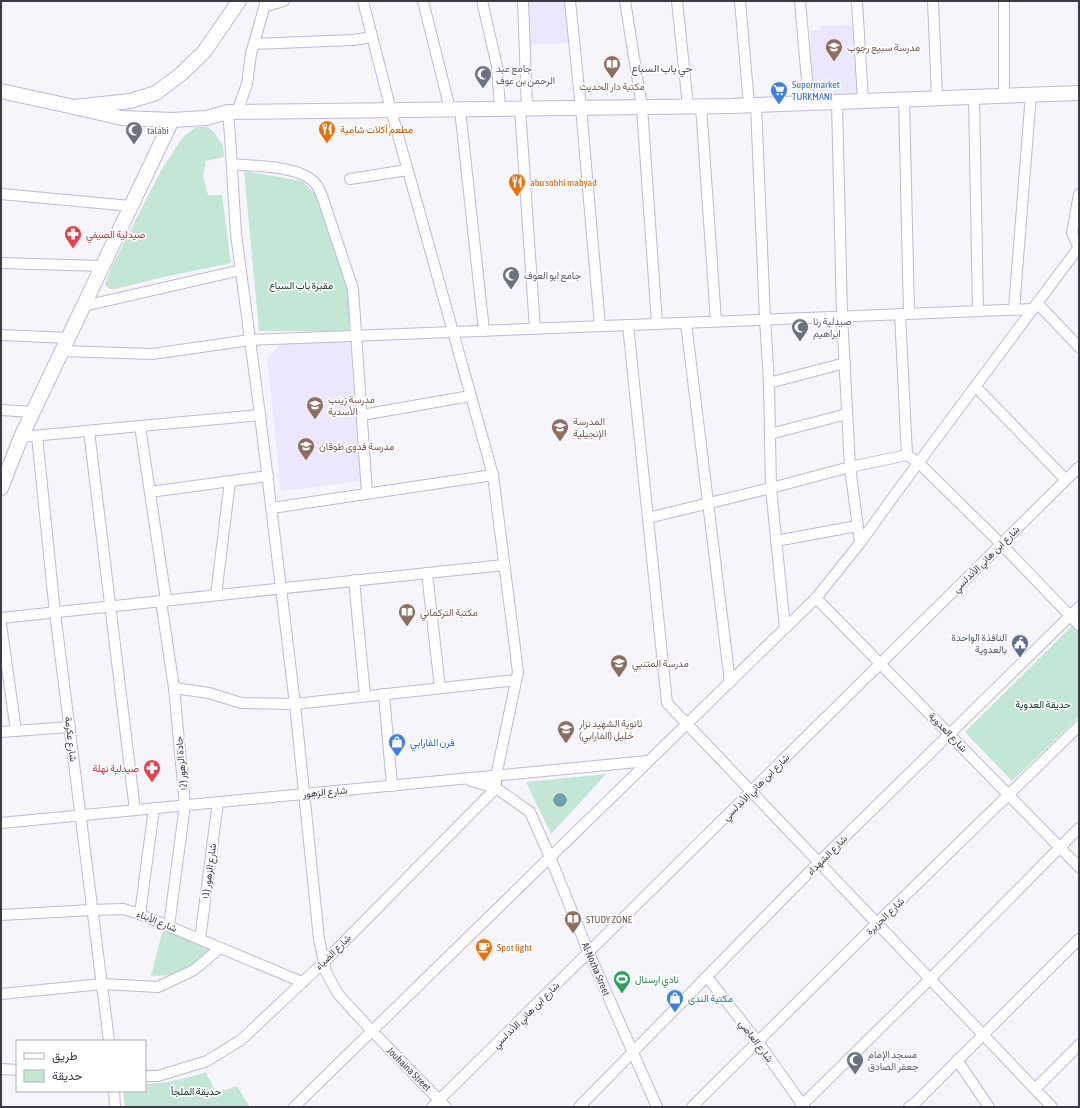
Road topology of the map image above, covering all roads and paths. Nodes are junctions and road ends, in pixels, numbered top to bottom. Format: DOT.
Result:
graph roads {
  1 [pos="239,1"];
  2 [pos="284,1"];
  3 [pos="363,1"];
  4 [pos="423,1"];
  5 [pos="482,1"];
  6 [pos="523,1"];
  7 [pos="570,1"];
  8 [pos="625,1"];
  9 [pos="677,1"];
  10 [pos="740,1"];
  11 [pos="800,1"];
  12 [pos="857,1"];
  13 [pos="933,1"];
  14 [pos="1004,1"];
  15 [pos="266,4"];
  16 [pos="372,37"];
  17 [pos="254,44"];
  18 [pos="1,91"];
  19 [pos="1079,93"];
  20 [pos="1031,94"];
  21 [pos="1004,96"];
  22 [pos="974,97"];
  23 [pos="937,98"];
  24 [pos="904,99"];
  25 [pos="863,101"];
  26 [pos="837,102"];
  27 [pos="809,103"];
  28 [pos="752,105"];
  29 [pos="695,106"];
  30 [pos="74,107"];
  31 [pos="642,107"];
  32 [pos="523,108"];
  33 [pos="581,108"];
  34 [pos="455,109"];
  35 [pos="500,109"];
  36 [pos="390,110"];
  37 [pos="232,112"];
  38 [pos="172,120"];
  39 [pos="232,164"];
  40 [pos="407,170"];
  41 [pos="350,179"];
  42 [pos="1,194"];
  43 [pos="1079,194"];
  44 [pos="131,206"];
  45 [pos="1079,247"];
  46 [pos="1,262"];
  47 [pos="102,266"];
  48 [pos="241,270"];
  49 [pos="84,306"];
  50 [pos="1035,306"];
  51 [pos="1014,309"];
  52 [pos="978,311"];
  53 [pos="904,314"];
  54 [pos="842,316"];
  55 [pos="765,320"];
  56 [pos="716,321"];
  57 [pos="686,323"];
  58 [pos="657,324"];
  59 [pos="628,325"];
  60 [pos="600,326"];
  61 [pos="535,329"];
  62 [pos="484,331"];
  63 [pos="452,332"];
  64 [pos="1,335"];
  65 [pos="357,336"];
  66 [pos="68,338"];
  67 [pos="250,340"];
  68 [pos="1079,347"];
  69 [pos="62,351"];
  70 [pos="845,363"];
  71 [pos="769,383"];
  72 [pos="975,386"];
  73 [pos="470,396"];
  74 [pos="1,410"];
  75 [pos="33,412"];
  76 [pos="847,414"];
  77 [pos="260,415"];
  78 [pos="362,415"];
  79 [pos="140,426"];
  80 [pos="89,431"];
  81 [pos="770,434"];
  82 [pos="37,436"];
  83 [pos="21,437"];
  84 [pos="907,455"];
  85 [pos="918,462"];
  86 [pos="850,467"];
  87 [pos="1079,467"];
  88 [pos="492,475"];
  89 [pos="268,476"];
  90 [pos="1066,480"];
  91 [pos="230,481"];
  92 [pos="1,488"];
  93 [pos="771,488"];
  94 [pos="150,492"];
  95 [pos="367,494"];
  96 [pos="708,504"];
  97 [pos="272,508"];
  98 [pos="648,518"];
  99 [pos="857,526"];
  100 [pos="776,541"];
  101 [pos="860,543"];
  102 [pos="1001,544"];
  103 [pos="504,565"];
  104 [pos="427,573"];
  105 [pos="354,580"];
  106 [pos="281,588"];
  107 [pos="216,595"];
  108 [pos="816,598"];
  109 [pos="164,601"];
  110 [pos="110,606"];
  111 [pos="1079,607"];
  112 [pos="55,612"];
  113 [pos="1070,616"];
  114 [pos="1,618"];
  115 [pos="1,624"];
  116 [pos="1079,625"];
  117 [pos="786,628"];
  118 [pos="880,663"];
  119 [pos="516,680"];
  120 [pos="730,682"];
  121 [pos="174,688"];
  122 [pos="440,688"];
  123 [pos="384,694"];
  124 [pos="365,696"];
  125 [pos="295,704"];
  126 [pos="688,723"];
  127 [pos="1079,726"];
  128 [pos="70,727"];
  129 [pos="16,731"];
  130 [pos="1,732"];
  131 [pos="950,734"];
  132 [pos="648,761"];
  133 [pos="496,776"];
  134 [pos="464,779"];
  135 [pos="392,786"];
  136 [pos="496,788"];
  137 [pos="752,791"];
  138 [pos="304,794"];
  139 [pos="1009,795"];
  140 [pos="218,802"];
  141 [pos="185,805"];
  142 [pos="154,808"];
  143 [pos="134,810"];
  144 [pos="80,815"];
  145 [pos="1,823"];
  146 [pos="1079,828"];
  147 [pos="1060,847"];
  148 [pos="550,857"];
  149 [pos="819,862"];
  150 [pos="1079,867"];
  151 [pos="92,910"];
  152 [pos="140,914"];
  153 [pos="1,915"];
  154 [pos="877,923"];
  155 [pos="168,926"];
  156 [pos="200,939"];
  157 [pos="1079,939"];
  158 [pos="220,948"];
  159 [pos="589,953"];
  160 [pos="324,962"];
  161 [pos="707,977"];
  162 [pos="930,979"];
  163 [pos="302,982"];
  164 [pos="102,984"];
  165 [pos="1,994"];
  166 [pos="372,1032"];
  167 [pos="983,1035"];
  168 [pos="109,1040"];
  169 [pos="758,1042"];
  170 [pos="1079,1045"];
  171 [pos="633,1053"];
  172 [pos="957,1060"];
  173 [pos="1,1069"];
  174 [pos="16,1070"];
  175 [pos="146,1076"];
  176 [pos="1035,1089"];
  177 [pos="114,1092"];
  178 [pos="439,1105"];
  179 [pos="802,1106"];
  180 [pos="911,1106"];
  181 [pos="115,1107"];
  182 [pos="294,1107"];
  183 [pos="579,1107"];
  184 [pos="657,1107"];
  185 [pos="692,1107"];
  186 [pos="989,1107"];
  187 [pos="1052,1107"];
  1 -- 30 [label="main road"];
  2 -- 15 [label="street"];
  3 -- 16 [label="street"];
  4 -- 34 [label="street"];
  5 -- 35 [label="street"];
  6 -- 32 [label="street"];
  7 -- 33 [label="street"];
  8 -- 31 [label="street"];
  9 -- 29 [label="street"];
  10 -- 28 [label="street"];
  11 -- 27 [label="street"];
  12 -- 25 [label="street"];
  13 -- 23 [label="street"];
  14 -- 21 [label="street"];
  15 -- 17 [label="street"];
  16 -- 17 [label="street"];
  16 -- 36 [label="street"];
  17 -- 37 [label="street"];
  18 -- 30 [label="main road"];
  19 -- 20 [label="main road"];
  20 -- 21 [label="main road"];
  20 -- 51 [label="street"];
  21 -- 22 [label="main road"];
  22 -- 23 [label="main road"];
  22 -- 52 [label="street"];
  23 -- 24 [label="main road"];
  24 -- 25 [label="main road"];
  24 -- 53 [label="street"];
  25 -- 26 [label="main road"];
  26 -- 27 [label="main road"];
  26 -- 54 [label="street"];
  27 -- 28 [label="main road"];
  28 -- 29 [label="main road"];
  28 -- 55 [label="street"];
  29 -- 31 [label="main road"];
  29 -- 56 [label="street"];
  30 -- 38 [label="main road"];
  31 -- 33 [label="main road"];
  31 -- 58 [label="street"];
  32 -- 33 [label="main road"];
  32 -- 35 [label="main road"];
  32 -- 61 [label="street"];
  33 -- 60 [label="street"];
  34 -- 35 [label="main road"];
  34 -- 36 [label="main road"];
  34 -- 62 [label="street"];
  36 -- 37 [label="main road"];
  36 -- 40 [label="street"];
  37 -- 38 [label="main road"];
  37 -- 39 [label="street, Jouhaina Street"];
  38 -- 44 [label="main road"];
  39 -- 48 [label="street, Jouhaina Street"];
  39 -- 65 [label="street"];
  40 -- 41 [label="street"];
  40 -- 63 [label="street"];
  42 -- 44 [label="street"];
  43 -- 45 [label="street"];
  44 -- 47 [label="main road"];
  45 -- 50 [label="street"];
  46 -- 47 [label="street"];
  47 -- 49 [label="main road"];
  48 -- 49 [label="street"];
  48 -- 67 [label="street, Jouhaina Street"];
  49 -- 66 [label="main road"];
  50 -- 51 [label="street"];
  50 -- 68 [label="street"];
  50 -- 72 [label="street"];
  51 -- 52 [label="street"];
  52 -- 53 [label="street"];
  53 -- 54 [label="street"];
  53 -- 84 [label="street"];
  54 -- 55 [label="street"];
  54 -- 70 [label="street"];
  55 -- 56 [label="street"];
  55 -- 71 [label="street"];
  56 -- 57 [label="street"];
  57 -- 58 [label="street"];
  57 -- 96 [label="street"];
  58 -- 59 [label="street"];
  59 -- 60 [label="street"];
  59 -- 98 [label="street"];
  60 -- 61 [label="street"];
  61 -- 62 [label="street"];
  62 -- 63 [label="street"];
  63 -- 65 [label="street"];
  63 -- 73 [label="street"];
  64 -- 66 [label="street"];
  65 -- 67 [label="street"];
  65 -- 78 [label="street"];
  66 -- 69 [label="main road"];
  67 -- 69 [label="street"];
  67 -- 77 [label="street, Jouhaina Street"];
  69 -- 75 [label="main road"];
  70 -- 71 [label="street"];
  70 -- 76 [label="street"];
  71 -- 81 [label="street"];
  72 -- 85 [label="street"];
  72 -- 90 [label="street"];
  73 -- 78 [label="street"];
  73 -- 88 [label="street"];
  74 -- 75 [label="street"];
  75 -- 83 [label="main road"];
  76 -- 81 [label="street"];
  76 -- 86 [label="street"];
  77 -- 79 [label="street"];
  77 -- 89 [label="street, Jouhaina Street"];
  78 -- 95 [label="street"];
  79 -- 80 [label="street"];
  79 -- 94 [label="street, جادة الزهور (2)"];
  80 -- 82 [label="street"];
  80 -- 110 [label="street"];
  81 -- 93 [label="street"];
  82 -- 83 [label="street"];
  82 -- 112 [label="street, شارع عكرمة"];
  83 -- 92 [label="main road"];
  84 -- 85 [label="street"];
  84 -- 86 [label="street"];
  85 -- 101 [label="street"];
  85 -- 102 [label="street"];
  86 -- 93 [label="street"];
  86 -- 99 [label="street"];
  87 -- 90 [label="street, شارع ابن هاني الأندلسي"];
  88 -- 95 [label="street"];
  88 -- 103 [label="street"];
  89 -- 91 [label="street"];
  89 -- 97 [label="street, Jouhaina Street"];
  90 -- 102 [label="street, شارع ابن هاني الأندلسي"];
  91 -- 94 [label="street"];
  91 -- 107 [label="street"];
  93 -- 96 [label="street"];
  93 -- 100 [label="street"];
  94 -- 109 [label="street, جادة الزهور (2)"];
  95 -- 97 [label="street"];
  96 -- 98 [label="street"];
  96 -- 120 [label="street"];
  97 -- 106 [label="street, Jouhaina Street"];
  98 -- 126 [label="street"];
  99 -- 100 [label="street"];
  99 -- 101 [label="street"];
  100 -- 117 [label="street"];
  101 -- 108 [label="street"];
  102 -- 113 [label="street"];
  102 -- 118 [label="street, شارع ابن هاني الأندلسي"];
  103 -- 104 [label="street"];
  103 -- 119 [label="street"];
  104 -- 105 [label="street"];
  104 -- 122 [label="street"];
  105 -- 106 [label="street"];
  105 -- 124 [label="street"];
  106 -- 107 [label="street"];
  106 -- 125 [label="street, Jouhaina Street"];
  107 -- 109 [label="street"];
  108 -- 117 [label="street"];
  108 -- 118 [label="street, شارع العدوية"];
  109 -- 110 [label="street"];
  109 -- 121 [label="street, جادة الزهور (2)"];
  110 -- 112 [label="street"];
  110 -- 143 [label="street"];
  111 -- 113 [label="street, شارع الشهداء"];
  112 -- 114 [label="street"];
  112 -- 128 [label="street, شارع عكرمة"];
  113 -- 116 [label="street"];
  113 -- 131 [label="street, شارع الشهداء"];
  115 -- 129 [label="street"];
  117 -- 120 [label="street"];
  118 -- 131 [label="street, شارع العدوية"];
  118 -- 137 [label="street, شارع ابن هاني الأندلسي"];
  119 -- 122 [label="street"];
  119 -- 133 [label="street"];
  120 -- 126 [label="street"];
  121 -- 125 [label="street"];
  121 -- 141 [label="street, جادة الزهور (2)"];
  122 -- 123 [label="street"];
  123 -- 124 [label="street"];
  123 -- 135 [label="street"];
  124 -- 125 [label="street"];
  125 -- 138 [label="street, Jouhaina Street"];
  126 -- 132 [label="street"];
  126 -- 137 [label="street"];
  127 -- 139 [label="street, شارع الجزيرة"];
  128 -- 129 [label="street"];
  128 -- 144 [label="street, شارع عكرمة"];
  129 -- 130 [label="street"];
  131 -- 139 [label="street, شارع العدوية"];
  131 -- 149 [label="street, شارع الشهداء"];
  132 -- 133 [label="street, شارع الزهور"];
  132 -- 148 [label="street"];
  133 -- 134 [label="street, شارع الزهور"];
  133 -- 136 [label="street"];
  134 -- 135 [label="street, شارع الزهور"];
  134 -- 136 [label="street, Al-Nozha Street"];
  135 -- 138 [label="street, شارع الزهور"];
  136 -- 148 [label="street, Al-Nozha Street"];
  136 -- 160 [label="street, شارع الضياء"];
  137 -- 149 [label="street"];
  137 -- 159 [label="street, شارع ابن هاني الأندلسي"];
  138 -- 140 [label="street, شارع الزهور"];
  138 -- 160 [label="street, Jouhaina Street"];
  139 -- 147 [label="street, شارع العدوية"];
  139 -- 154 [label="street, شارع الجزيرة"];
  140 -- 141 [label="street, شارع الزهور"];
  140 -- 156 [label="street, شارع الزهور (1)"];
  141 -- 142 [label="street, شارع الزهور"];
  141 -- 155 [label="street, جادة الزهور (2)"];
  142 -- 143 [label="street, شارع الزهور"];
  142 -- 152 [label="street"];
  143 -- 144 [label="street, شارع الزهور"];
  144 -- 145 [label="street, شارع الزهور"];
  144 -- 151 [label="street, شارع عكرمة"];
  146 -- 147 [label="street"];
  147 -- 150 [label="street, شارع العدوية"];
  147 -- 162 [label="street"];
  148 -- 159 [label="street, Al-Nozha Street"];
  148 -- 166 [label="street"];
  149 -- 154 [label="street"];
  149 -- 161 [label="street, شارع الشهداء"];
  151 -- 152 [label="street, شارع الأبناء"];
  151 -- 153 [label="street, شارع الأبناء"];
  151 -- 164 [label="street, شارع عكرمة"];
  152 -- 155 [label="street, شارع الأبناء"];
  154 -- 162 [label="street"];
  154 -- 169 [label="street, شارع الجزيرة"];
  155 -- 156 [label="street, شارع الأبناء"];
  156 -- 158 [label="street, شارع الأبناء"];
  157 -- 167 [label="street"];
  158 -- 163 [label="street, شارع الأبناء"];
  158 -- 164 [label="street"];
  159 -- 171 [label="street, Al-Nozha Street"];
  159 -- 178 [label="street, شارع ابن هاني الأندلسي"];
  160 -- 163 [label="street, شارع الضياء"];
  160 -- 166 [label="street, Jouhaina Street"];
  161 -- 169 [label="street, شارع العاصي"];
  161 -- 171 [label="street, شارع الشهداء"];
  162 -- 167 [label="street"];
  162 -- 179 [label="street"];
  163 -- 175 [label="street, شارع الضياء"];
  164 -- 165 [label="street"];
  164 -- 168 [label="street, شارع عكرمة"];
  166 -- 178 [label="street, Jouhaina Street"];
  166 -- 182 [label="street"];
  167 -- 172 [label="street"];
  167 -- 176 [label="street"];
  169 -- 179 [label="street, شارع العاصي"];
  169 -- 185 [label="street, شارع الجزيرة"];
  170 -- 176 [label="street"];
  171 -- 183 [label="street, شارع الشهداء"];
  171 -- 184 [label="street, Al-Nozha Street"];
  172 -- 180 [label="street"];
  172 -- 186 [label="street"];
  173 -- 174 [label="street"];
  176 -- 187 [label="street"];
  177 -- 181 [label="street"];
}
